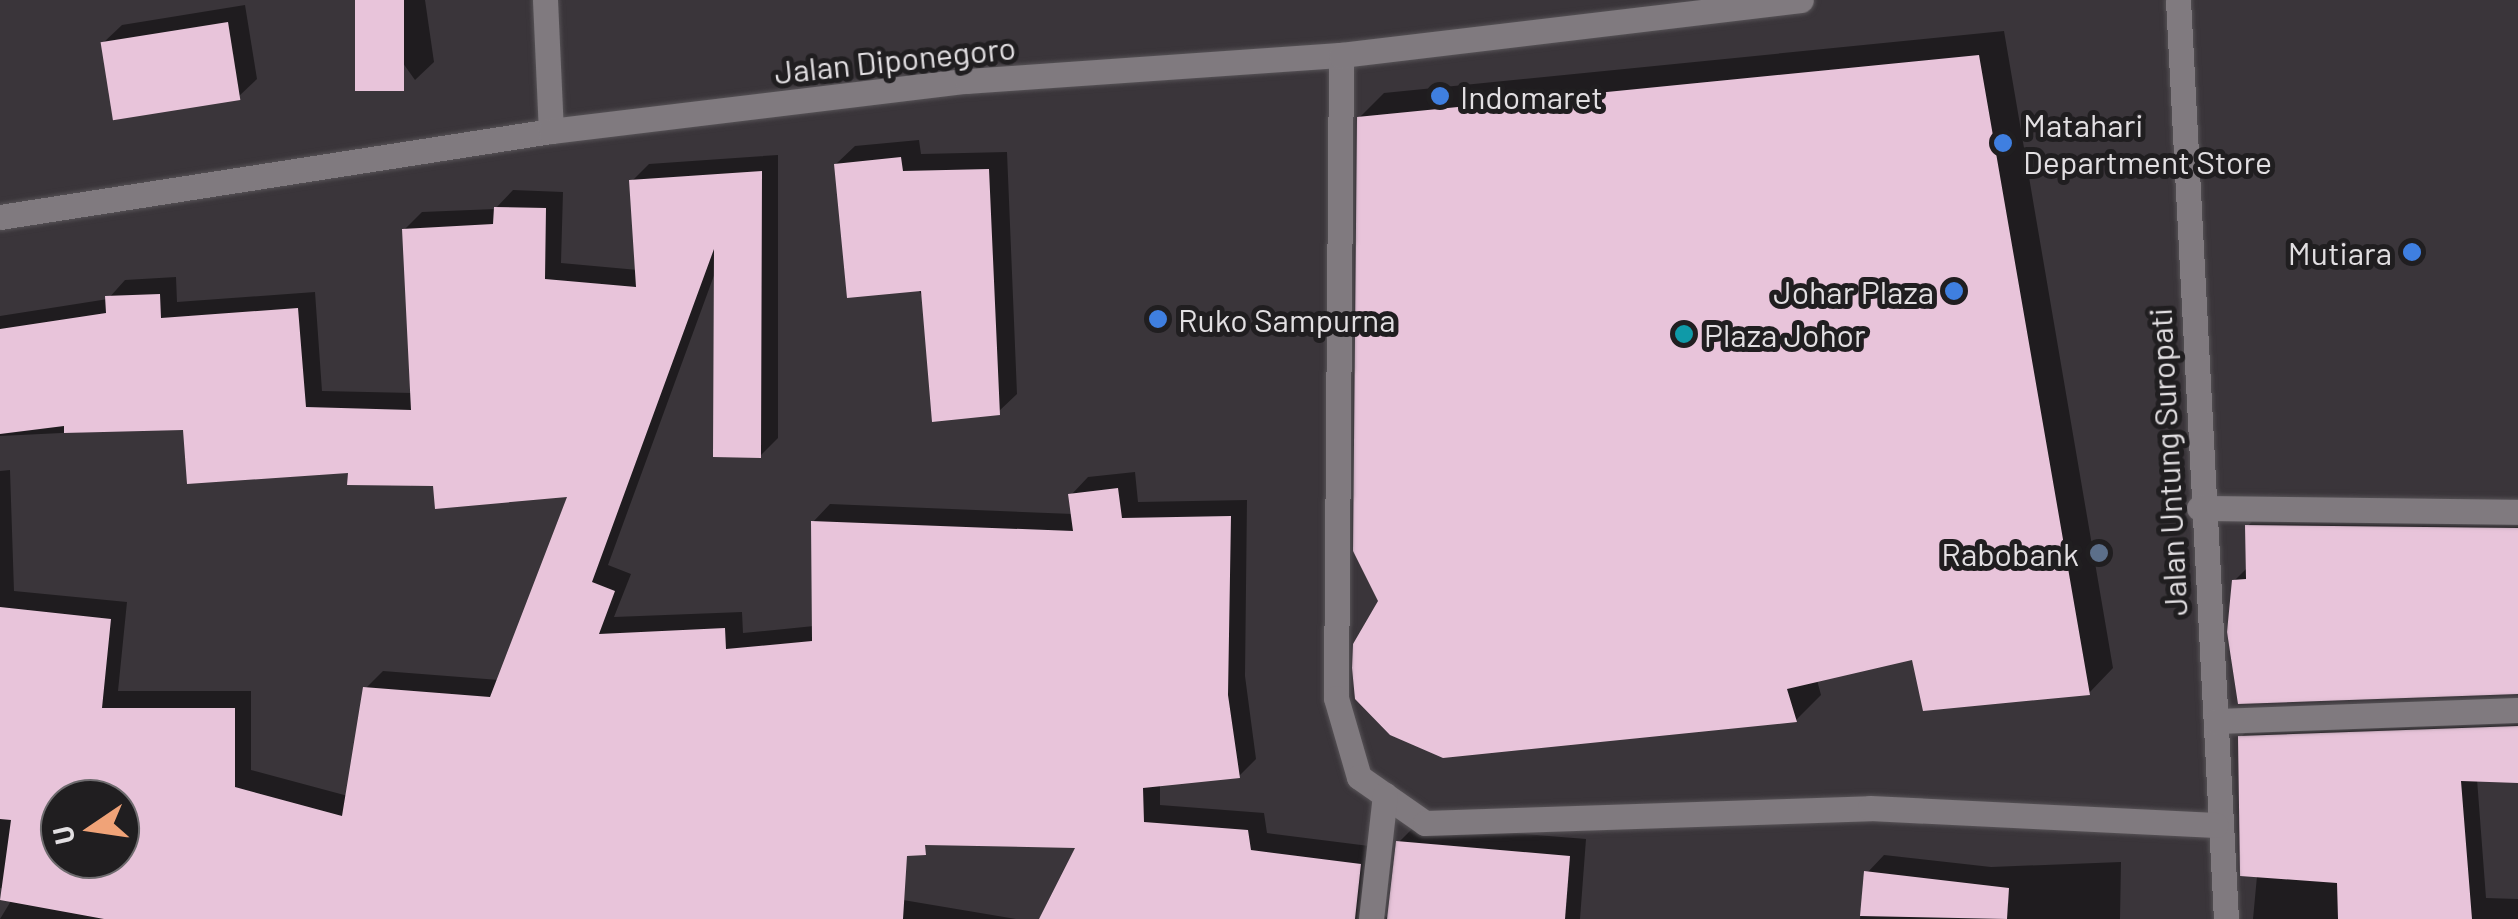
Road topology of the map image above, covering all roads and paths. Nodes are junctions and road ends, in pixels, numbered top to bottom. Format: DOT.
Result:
graph roads {
  1 [pos="545,0"];
  2 [pos="1801,0"];
  3 [pos="2178,0"];
  4 [pos="1341,55"];
  5 [pos="552,131"];
  6 [pos="0,217"];
  7 [pos="2199,508"];
  8 [pos="2518,512"];
  9 [pos="2518,710"];
  10 [pos="2216,721"];
  11 [pos="1385,795"];
  12 [pos="2216,824"];
  13 [pos="1371,919"];
  14 [pos="2226,919"];
  1 -- 5 [label="street"];
  2 -- 4 [label="street, Jalan Diponegoro"];
  3 -- 7 [label="street, Jalan Untung Suropati"];
  4 -- 5 [label="street, Jalan Diponegoro"];
  4 -- 11 [label="street"];
  5 -- 6 [label="street, Jalan Diponegoro"];
  7 -- 8 [label="street"];
  7 -- 10 [label="street, Jalan Untung Suropati"];
  9 -- 10 [label="street"];
  10 -- 12 [label="street, Jalan Untung Suropati"];
  11 -- 12 [label="street"];
  11 -- 13 [label="street"];
  12 -- 14 [label="street, Jalan Untung Suropati"];
}
